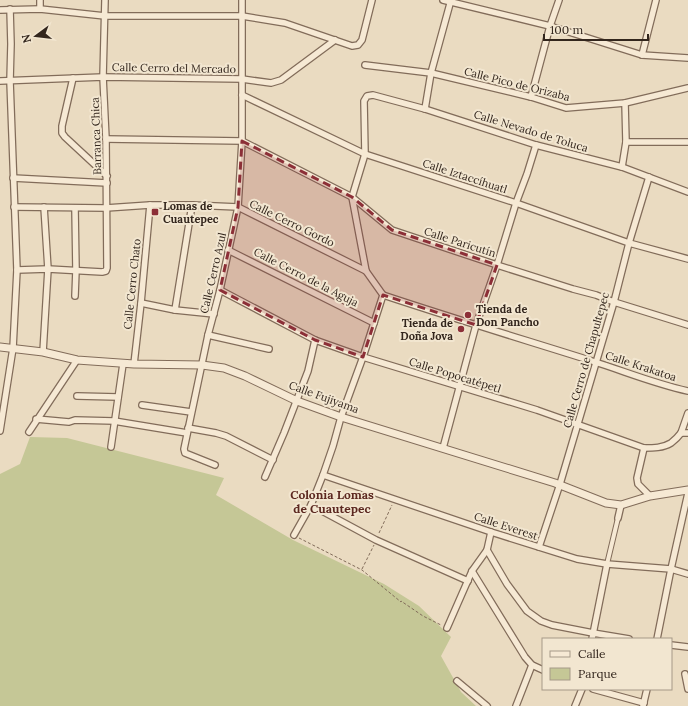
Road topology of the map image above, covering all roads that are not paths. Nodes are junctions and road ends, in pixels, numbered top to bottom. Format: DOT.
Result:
graph roads {
  1 [pos="40,0"];
  2 [pos="105,0"];
  3 [pos="242,0"];
  4 [pos="372,0"];
  5 [pos="443,0"];
  6 [pos="559,0"];
  7 [pos="656,0"];
  8 [pos="451,1"];
  9 [pos="40,8"];
  10 [pos="10,9"];
  11 [pos="0,10"];
  12 [pos="105,16"];
  13 [pos="242,16"];
  14 [pos="550,26"];
  15 [pos="335,40"];
  16 [pos="642,55"];
  17 [pos="688,58"];
  18 [pos="365,65"];
  19 [pos="431,73"];
  20 [pos="104,77"];
  21 [pos="73,78"];
  22 [pos="242,79"];
  23 [pos="0,81"];
  24 [pos="10,81"];
  25 [pos="688,88"];
  26 [pos="242,95"];
  27 [pos="531,97"];
  28 [pos="625,103"];
  29 [pos="425,108"];
  30 [pos="106,139"];
  31 [pos="242,141"];
  32 [pos="626,142"];
  33 [pos="688,142"];
  34 [pos="536,145"];
  35 [pos="365,154"];
  36 [pos="622,167"];
  37 [pos="107,176"];
  38 [pos="649,177"];
  39 [pos="13,178"];
  40 [pos="107,183"];
  41 [pos="688,192"];
  42 [pos="352,197"];
  43 [pos="516,203"];
  44 [pos="192,205"];
  45 [pos="150,206"];
  46 [pos="14,207"];
  47 [pos="44,207"];
  48 [pos="238,207"];
  49 [pos="74,208"];
  50 [pos="106,208"];
  51 [pos="629,243"];
  52 [pos="228,250"];
  53 [pos="688,259"];
  54 [pos="497,265"];
  55 [pos="48,269"];
  56 [pos="17,270"];
  57 [pos="76,270"];
  58 [pos="366,271"];
  59 [pos="220,290"];
  60 [pos="383,295"];
  61 [pos="75,296"];
  62 [pos="614,302"];
  63 [pos="141,303"];
  64 [pos="175,310"];
  65 [pos="214,314"];
  66 [pos="374,323"];
  67 [pos="476,325"];
  68 [pos="688,325"];
  69 [pos="208,335"];
  70 [pos="315,340"];
  71 [pos="0,347"];
  72 [pos="13,348"];
  73 [pos="269,349"];
  74 [pos="43,352"];
  75 [pos="363,357"];
  76 [pos="77,360"];
  77 [pos="596,362"];
  78 [pos="123,364"];
  79 [pos="134,364"];
  80 [pos="202,365"];
  81 [pos="459,387"];
  82 [pos="688,391"];
  83 [pos="77,396"];
  84 [pos="118,397"];
  85 [pos="297,401"];
  86 [pos="142,405"];
  87 [pos="191,412"];
  88 [pos="688,413"];
  89 [pos="342,417"];
  90 [pos="36,419"];
  91 [pos="114,421"];
  92 [pos="578,424"];
  93 [pos="187,431"];
  94 [pos="0,432"];
  95 [pos="28,432"];
  96 [pos="688,433"];
  97 [pos="681,434"];
  98 [pos="111,447"];
  99 [pos="443,448"];
  100 [pos="644,448"];
  101 [pos="273,460"];
  102 [pos="215,465"];
  103 [pos="323,475"];
  104 [pos="265,477"];
  105 [pos="560,484"];
  106 [pos="688,492"];
  107 [pos="650,496"];
  108 [pos="311,504"];
  109 [pos="621,505"];
  110 [pos="618,518"];
  111 [pos="491,532"];
  112 [pos="294,535"];
  113 [pos="539,547"];
  114 [pos="487,550"];
  115 [pos="607,564"];
  116 [pos="671,569"];
  117 [pos="472,571"];
  118 [pos="688,574"];
  119 [pos="468,581"];
  120 [pos="447,628"];
  121 [pos="592,636"];
  122 [pos="617,638"];
  123 [pos="657,638"];
  124 [pos="672,645"];
  125 [pos="688,647"];
  126 [pos="532,665"];
  127 [pos="542,670"];
  128 [pos="685,674"];
  129 [pos="456,681"];
  130 [pos="688,689"];
  131 [pos="582,690"];
  132 [pos="597,690"];
  133 [pos="647,690"];
  134 [pos="643,705"];
  135 [pos="488,706"];
  136 [pos="516,706"];
  137 [pos="575,706"];
  1 -- 9 [label="street"];
  2 -- 12 [label="street, Barranca Chica"];
  3 -- 13 [label="street, Calle Cerro Azul"];
  4 -- 15 [label="street"];
  5 -- 8 [label="street"];
  6 -- 14 [label="street"];
  7 -- 16 [label="street"];
  8 -- 14 [label="street"];
  8 -- 19 [label="street"];
  9 -- 10 [label="street"];
  9 -- 12 [label="street"];
  10 -- 11 [label="street"];
  10 -- 24 [label="street"];
  12 -- 13 [label="street"];
  12 -- 20 [label="street, Barranca Chica"];
  13 -- 15 [label="street"];
  13 -- 22 [label="street, Calle Cerro Azul"];
  14 -- 16 [label="street"];
  14 -- 27 [label="street"];
  15 -- 22 [label="street, Calle Cerro del Mercado"];
  16 -- 17 [label="street"];
  18 -- 19 [label="street, Calle Pico de Orizaba"];
  19 -- 27 [label="street, Calle Pico de Orizaba"];
  19 -- 29 [label="street"];
  20 -- 21 [label="street, Calle Cerro del Mercado"];
  20 -- 22 [label="street, Calle Cerro del Mercado"];
  20 -- 30 [label="street, Barranca Chica"];
  21 -- 24 [label="street, Calle Cerro del Mercado"];
  21 -- 37 [label="street"];
  22 -- 26 [label="street, Calle Cerro Azul"];
  23 -- 24 [label="street, Calle Cerro del Mercado"];
  24 -- 39 [label="street"];
  25 -- 28 [label="street, Calle Pico de Orizaba"];
  26 -- 31 [label="street, Calle Cerro Azul"];
  26 -- 35 [label="street, Calle Iztaccíhuatl"];
  27 -- 28 [label="street, Calle Pico de Orizaba"];
  28 -- 32 [label="street"];
  29 -- 34 [label="street, Calle Nevado de Toluca"];
  29 -- 35 [label="street, Calle Nevado de Toluca"];
  30 -- 31 [label="street"];
  30 -- 37 [label="street, Barranca Chica"];
  31 -- 42 [label="street, Calle Paricutín"];
  31 -- 48 [label="street, Calle Cerro Azul"];
  32 -- 33 [label="street"];
  32 -- 36 [label="street"];
  34 -- 36 [label="street, Calle Nevado de Toluca"];
  34 -- 43 [label="street"];
  35 -- 42 [label="street"];
  35 -- 43 [label="street, Calle Iztaccíhuatl"];
  36 -- 38 [label="street, Calle Nevado de Toluca"];
  37 -- 40 [label="street, Barranca Chica"];
  38 -- 41 [label="street, Calle Nevado de Toluca"];
  38 -- 51 [label="street, Calle Cerro de Chapultepec"];
  39 -- 40 [label="street"];
  39 -- 46 [label="street"];
  40 -- 50 [label="street, Barranca Chica"];
  42 -- 54 [label="street, Calle Paricutín"];
  42 -- 58 [label="street"];
  43 -- 51 [label="street, Calle Iztaccíhuatl"];
  43 -- 54 [label="street"];
  44 -- 45 [label="street, Calle Cerro Gordo"];
  44 -- 48 [label="street, Calle Cerro Gordo"];
  44 -- 64 [label="street"];
  45 -- 50 [label="street, Calle Cerro Gordo"];
  45 -- 63 [label="street, Calle Cerro Chato"];
  46 -- 47 [label="street, Calle Cerro Gordo"];
  46 -- 56 [label="street"];
  47 -- 49 [label="street, Calle Cerro Gordo"];
  47 -- 55 [label="street"];
  48 -- 52 [label="street, Calle Cerro Azul"];
  48 -- 58 [label="street, Calle Cerro Gordo"];
  49 -- 50 [label="street, Calle Cerro Gordo"];
  49 -- 57 [label="street"];
  50 -- 57 [label="street, Barranca Chica"];
  51 -- 53 [label="street, Calle Iztaccíhuatl"];
  51 -- 62 [label="street, Calle Cerro de Chapultepec"];
  52 -- 59 [label="street, Calle Cerro Azul"];
  52 -- 66 [label="street, Calle Cerro de la Aguja"];
  54 -- 62 [label="street, Calle Paricutín"];
  54 -- 67 [label="street"];
  55 -- 56 [label="street"];
  55 -- 57 [label="street"];
  55 -- 74 [label="street"];
  56 -- 72 [label="street"];
  57 -- 61 [label="street"];
  58 -- 60 [label="street"];
  59 -- 65 [label="street, Calle Cerro Azul"];
  59 -- 70 [label="street, Calle Popocatépetl"];
  60 -- 66 [label="street"];
  60 -- 67 [label="street, Calle Krakatoa"];
  62 -- 68 [label="street, Calle Paricutín"];
  62 -- 77 [label="street, Calle Cerro de Chapultepec"];
  63 -- 64 [label="street"];
  63 -- 79 [label="street, Calle Cerro Chato"];
  64 -- 65 [label="street"];
  65 -- 69 [label="street, Calle Cerro Azul"];
  66 -- 75 [label="street"];
  67 -- 77 [label="street, Calle Krakatoa"];
  67 -- 81 [label="street"];
  69 -- 73 [label="street"];
  69 -- 80 [label="street, Calle Cerro Azul"];
  70 -- 75 [label="street, Calle Popocatépetl"];
  70 -- 85 [label="street, Calle Fujiyama"];
  71 -- 72 [label="street, Calle Fujiyama"];
  72 -- 74 [label="street, Calle Fujiyama"];
  72 -- 94 [label="street"];
  74 -- 76 [label="street, Calle Fujiyama"];
  75 -- 81 [label="street, Calle Popocatépetl"];
  75 -- 89 [label="street"];
  76 -- 78 [label="street, Calle Fujiyama"];
  76 -- 90 [label="street"];
  77 -- 82 [label="street, Calle Krakatoa"];
  77 -- 92 [label="street, Calle Cerro de Chapultepec"];
  78 -- 79 [label="street, Calle Fujiyama"];
  78 -- 84 [label="street"];
  79 -- 80 [label="street, Calle Fujiyama"];
  80 -- 85 [label="street, Calle Fujiyama"];
  80 -- 87 [label="street, Calle Cerro Azul"];
  81 -- 92 [label="street, Calle Popocatépetl"];
  81 -- 99 [label="street"];
  83 -- 84 [label="street"];
  84 -- 91 [label="street"];
  85 -- 89 [label="street, Calle Fujiyama"];
  85 -- 101 [label="street"];
  86 -- 87 [label="street"];
  87 -- 93 [label="street, Calle Cerro Azul"];
  88 -- 97 [label="street"];
  89 -- 99 [label="street, Calle Fujiyama"];
  89 -- 103 [label="street"];
  90 -- 91 [label="street"];
  90 -- 95 [label="street"];
  91 -- 93 [label="street"];
  91 -- 98 [label="street"];
  92 -- 100 [label="street, Calle Popocatépetl"];
  92 -- 105 [label="street, Calle Cerro de Chapultepec"];
  93 -- 101 [label="street"];
  93 -- 102 [label="street, Calle Cerro Azul"];
  96 -- 97 [label="street, Calle Popocatépetl"];
  97 -- 100 [label="street, Calle Popocatépetl"];
  99 -- 105 [label="street, Calle Fujiyama"];
  100 -- 107 [label="street"];
  101 -- 104 [label="street"];
  103 -- 108 [label="street"];
  103 -- 111 [label="street, Calle Everest"];
  105 -- 109 [label="street, Calle Fujiyama"];
  105 -- 113 [label="street, Calle Cerro de Chapultepec"];
  106 -- 107 [label="street"];
  106 -- 116 [label="street"];
  107 -- 109 [label="street"];
  108 -- 112 [label="street"];
  108 -- 119 [label="street"];
  109 -- 110 [label="street"];
  110 -- 115 [label="street"];
  111 -- 113 [label="street, Calle Everest"];
  111 -- 114 [label="street"];
  113 -- 115 [label="street, Calle Everest"];
  114 -- 117 [label="street"];
  114 -- 121 [label="street"];
  115 -- 116 [label="street, Calle Everest"];
  115 -- 121 [label="street"];
  116 -- 118 [label="street, Calle Everest"];
  116 -- 123 [label="street"];
  117 -- 119 [label="street"];
  117 -- 126 [label="street"];
  119 -- 120 [label="street"];
  121 -- 122 [label="street"];
  124 -- 125 [label="street"];
  126 -- 127 [label="street"];
  126 -- 136 [label="street"];
  128 -- 130 [label="street"];
  129 -- 135 [label="street"];
  131 -- 137 [label="street"];
  132 -- 134 [label="street"];
  133 -- 134 [label="street"];
}
